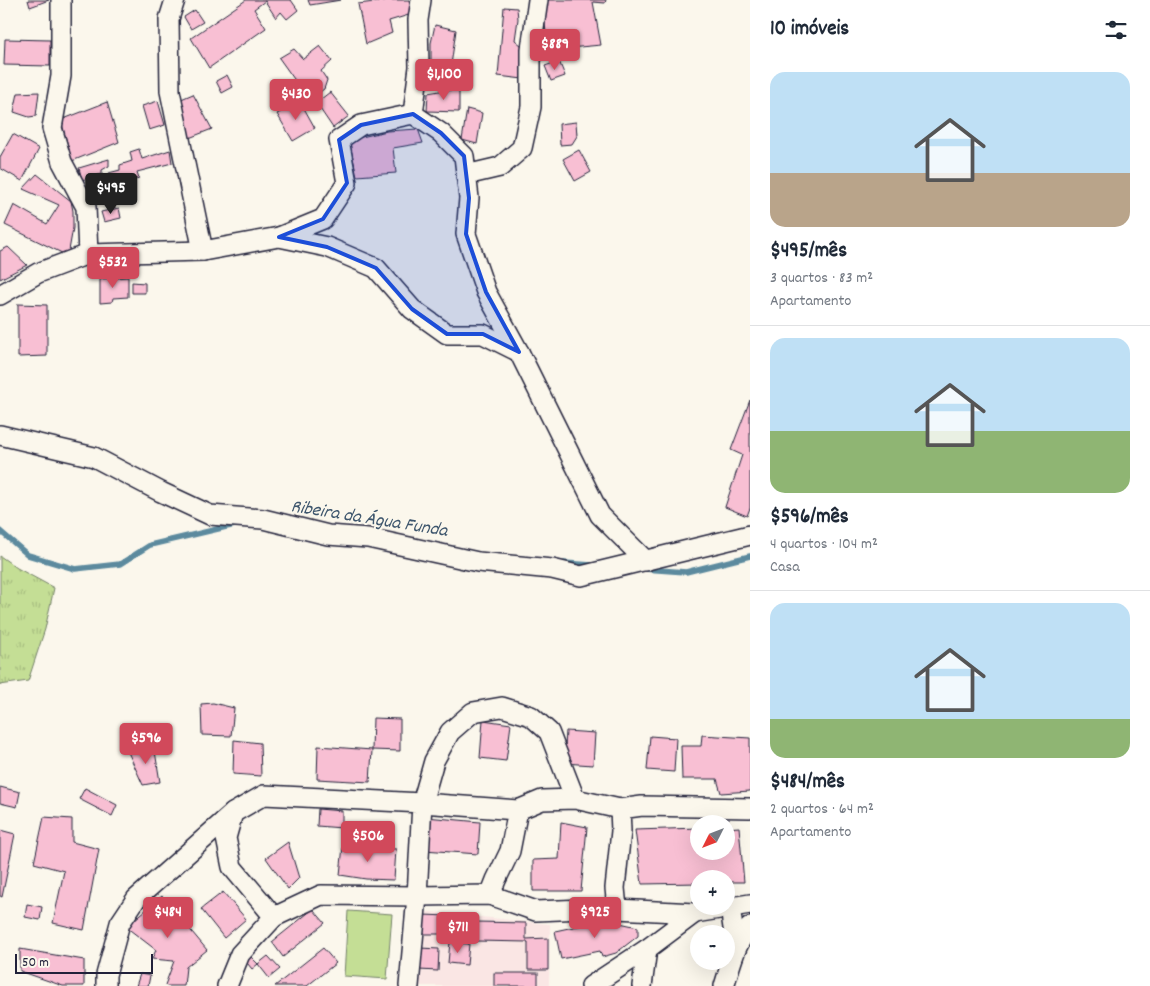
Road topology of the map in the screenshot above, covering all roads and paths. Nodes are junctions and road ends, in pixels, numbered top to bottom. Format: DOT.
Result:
graph roads {
  1 [pos="61,0"];
  2 [pos="175,0"];
  3 [pos="421,0"];
  4 [pos="538,0"];
  5 [pos="413,114"];
  6 [pos="466,175"];
  7 [pos="279,237"];
  8 [pos="203,251"];
  9 [pos="88,254"];
  10 [pos="0,295"];
  11 [pos="519,352"];
  12 [pos="0,435"];
  13 [pos="750,535"];
  14 [pos="646,561"];
  15 [pos="575,799"];
  16 [pos="422,803"];
  17 [pos="750,808"];
  18 [pos="620,809"];
  19 [pos="518,810"];
  20 [pos="233,813"];
  21 [pos="490,894"];
  22 [pos="418,896"];
  23 [pos="750,904"];
  24 [pos="735,906"];
  25 [pos="617,909"];
  26 [pos="690,913"];
  27 [pos="692,915"];
  28 [pos="731,915"];
  29 [pos="274,917"];
  30 [pos="750,927"];
  31 [pos="647,949"];
  32 [pos="736,949"];
  33 [pos="106,986"];
  34 [pos="227,986"];
  35 [pos="408,986"];
  36 [pos="591,986"];
  37 [pos="642,986"];
  38 [pos="724,986"];
  1 -- 9 [label="street"];
  2 -- 8 [label="street"];
  3 -- 5 [label="street"];
  4 -- 6 [label="street"];
  5 -- 6 [label="street"];
  5 -- 7 [label="street"];
  6 -- 11 [label="street"];
  7 -- 8 [label="street"];
  7 -- 11 [label="street"];
  8 -- 9 [label="street"];
  9 -- 10 [label="street"];
  11 -- 14 [label="street"];
  12 -- 14 [label="street"];
  13 -- 14 [label="street"];
  15 -- 16 [label="street"];
  15 -- 18 [label="street"];
  15 -- 19 [label="street"];
  16 -- 19 [label="street"];
  16 -- 20 [label="street"];
  16 -- 22 [label="street"];
  17 -- 18 [label="street"];
  18 -- 25 [label="street"];
  19 -- 21 [label="street"];
  20 -- 29 [label="street"];
  20 -- 33 [label="street"];
  21 -- 22 [label="street"];
  21 -- 25 [label="street"];
  22 -- 29 [label="street"];
  22 -- 35 [label="street"];
  23 -- 24 [label="street"];
  25 -- 26 [label="street"];
  27 -- 31 [label="street"];
  28 -- 32 [label="street"];
  29 -- 34 [label="street"];
  30 -- 32 [label="street"];
  31 -- 36 [label="street"];
  31 -- 37 [label="street"];
  32 -- 38 [label="street"];
}
